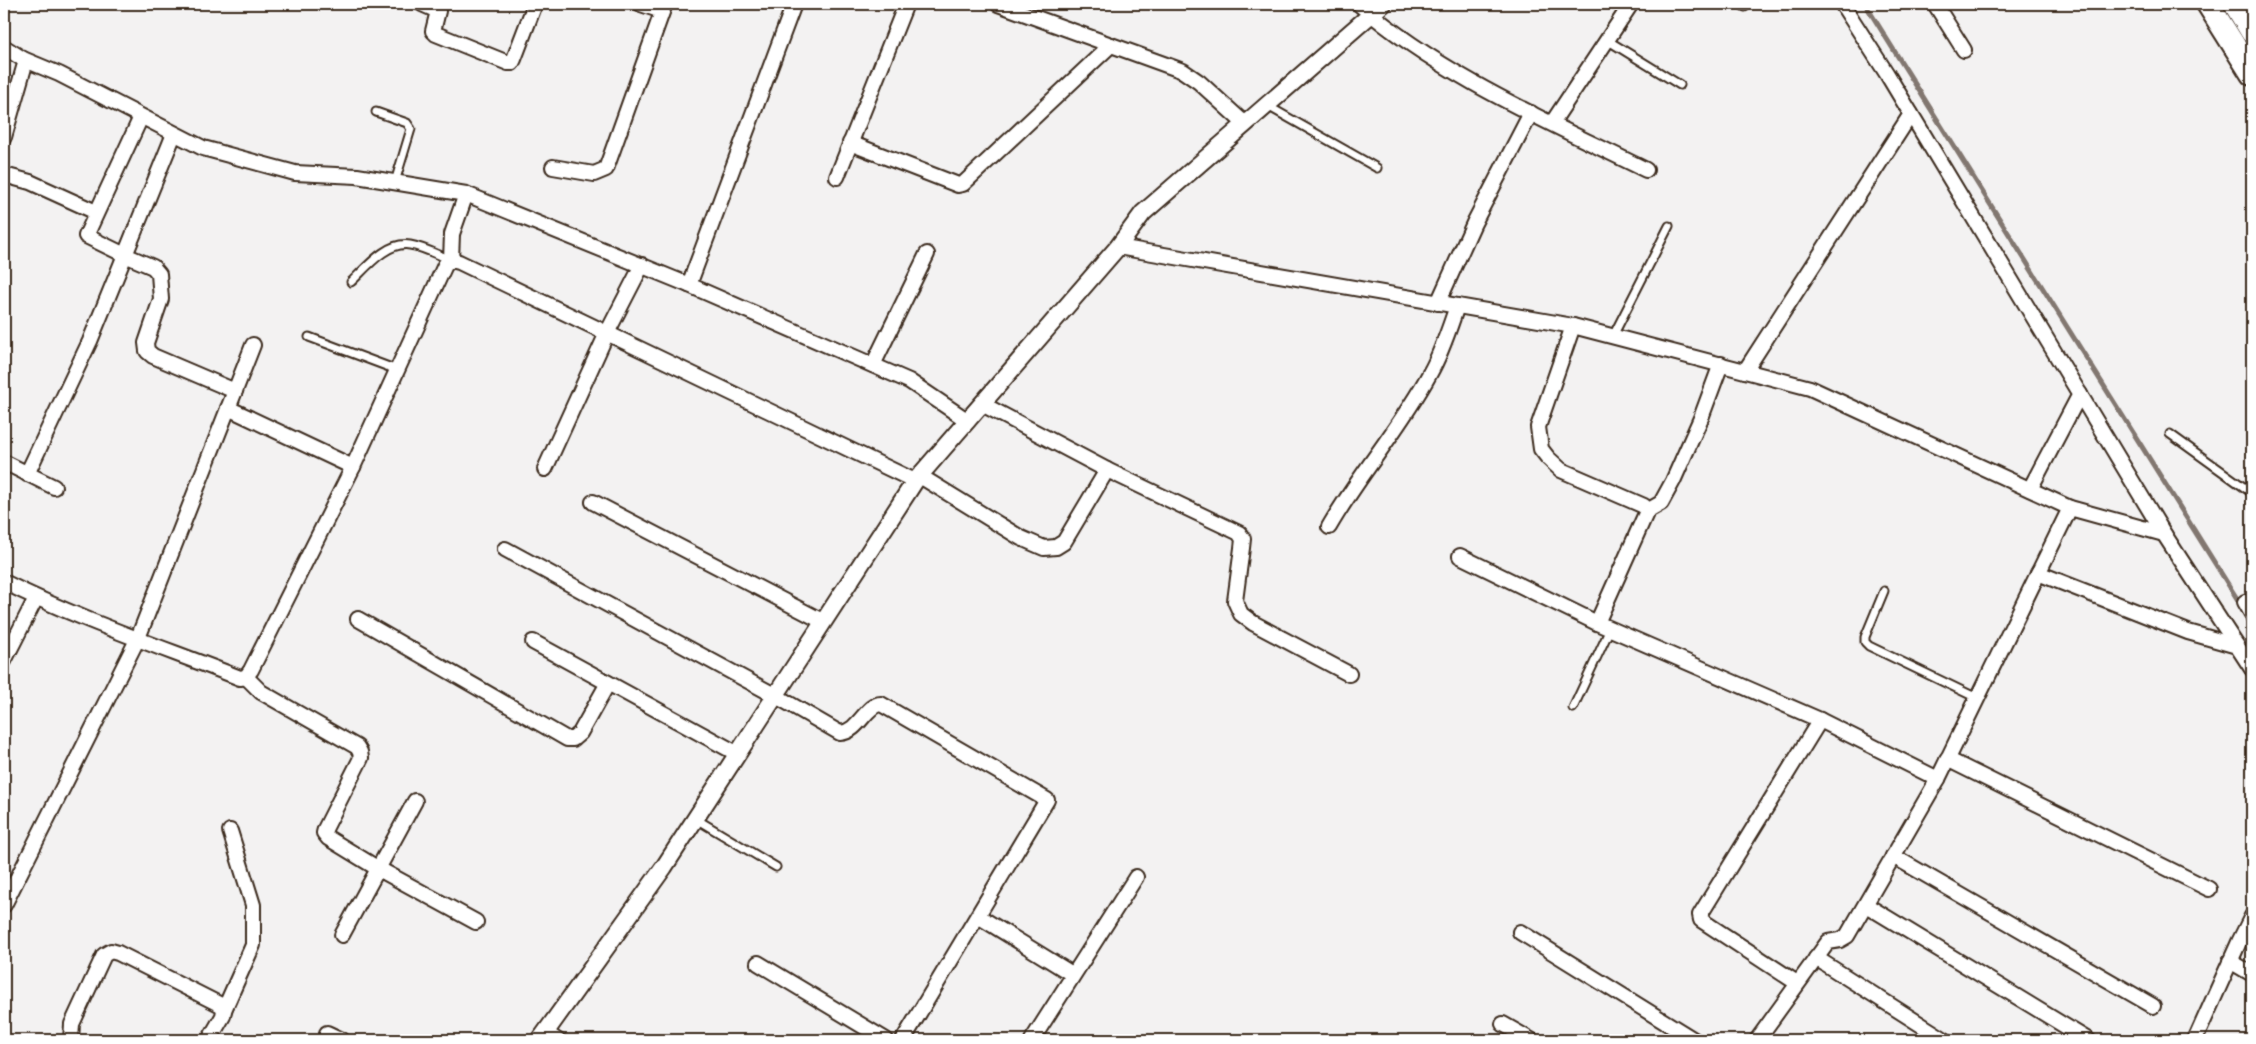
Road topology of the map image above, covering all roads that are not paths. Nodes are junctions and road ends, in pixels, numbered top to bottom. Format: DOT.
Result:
graph roads {
  1 [pos="422,4"];
  2 [pos="535,4"];
  3 [pos="641,4"];
  4 [pos="794,4"];
  5 [pos="906,4"];
  6 [pos="998,4"];
  7 [pos="1631,4"];
  8 [pos="1842,4"];
  9 [pos="1935,4"];
  10 [pos="2208,4"];
  11 [pos="2235,4"];
  12 [pos="439,7"];
  13 [pos="664,7"];
  14 [pos="1371,7"];
  15 [pos="2252,32"];
  16 [pos="1607,40"];
  17 [pos="1111,45"];
  18 [pos="4,47"];
  19 [pos="1964,50"];
  20 [pos="23,59"];
  21 [pos="2252,74"];
  22 [pos="1680,85"];
  23 [pos="1266,105"];
  24 [pos="376,112"];
  25 [pos="1532,114"];
  26 [pos="1911,114"];
  27 [pos="141,116"];
  28 [pos="1552,123"];
  29 [pos="1245,124"];
  30 [pos="174,134"];
  31 [pos="4,137"];
  32 [pos="850,143"];
  33 [pos="553,167"];
  34 [pos="1376,168"];
  35 [pos="1646,170"];
  36 [pos="4,175"];
  37 [pos="837,177"];
  38 [pos="395,182"];
  39 [pos="466,194"];
  40 [pos="96,212"];
  41 [pos="1669,226"];
  42 [pos="1118,247"];
  43 [pos="926,254"];
  44 [pos="125,255"];
  45 [pos="451,260"];
  46 [pos="642,265"];
  47 [pos="351,282"];
  48 [pos="689,285"];
  49 [pos="1438,303"];
  50 [pos="1456,306"];
  51 [pos="1573,326"];
  52 [pos="607,333"];
  53 [pos="1614,336"];
  54 [pos="310,337"];
  55 [pos="253,345"];
  56 [pos="1721,364"];
  57 [pos="873,365"];
  58 [pos="397,370"];
  59 [pos="1744,370"];
  60 [pos="235,391"];
  61 [pos="2080,394"];
  62 [pos="982,404"];
  63 [pos="228,408"];
  64 [pos="968,421"];
  65 [pos="2170,434"];
  66 [pos="4,462"];
  67 [pos="353,467"];
  68 [pos="545,469"];
  69 [pos="1107,470"];
  70 [pos="27,474"];
  71 [pos="918,479"];
  72 [pos="54,487"];
  73 [pos="2030,490"];
  74 [pos="2252,493"];
  75 [pos="594,502"];
  76 [pos="2070,508"];
  77 [pos="1647,511"];
  78 [pos="1330,527"];
  79 [pos="2164,534"];
  80 [pos="505,549"];
  81 [pos="1460,556"];
  82 [pos="2038,573"];
  83 [pos="4,582"];
  84 [pos="1884,592"];
  85 [pos="36,598"];
  86 [pos="358,619"];
  87 [pos="824,622"];
  88 [pos="1597,623"];
  89 [pos="1610,629"];
  90 [pos="138,638"];
  91 [pos="533,642"];
  92 [pos="2237,646"];
  93 [pos="4,661"];
  94 [pos="2252,670"];
  95 [pos="1350,674"];
  96 [pos="246,677"];
  97 [pos="608,683"];
  98 [pos="776,696"];
  99 [pos="1977,698"];
  100 [pos="1574,708"];
  101 [pos="1820,720"];
  102 [pos="738,754"];
  103 [pos="1947,759"];
  104 [pos="1938,779"];
  105 [pos="415,802"];
  106 [pos="695,819"];
  107 [pos="230,831"];
  108 [pos="1893,856"];
  109 [pos="776,867"];
  110 [pos="377,868"];
  111 [pos="1136,877"];
  112 [pos="2209,888"];
  113 [pos="4,905"];
  114 [pos="1866,906"];
  115 [pos="978,916"];
  116 [pos="2252,916"];
  117 [pos="476,922"];
  118 [pos="1520,932"];
  119 [pos="342,935"];
  120 [pos="1816,958"];
  121 [pos="2230,961"];
  122 [pos="758,963"];
  123 [pos="1072,974"];
  124 [pos="2252,974"];
  125 [pos="1797,983"];
  126 [pos="2153,1006"];
  127 [pos="224,1010"];
  128 [pos="1503,1024"];
  129 [pos="327,1033"];
  130 [pos="544,1035"];
  131 [pos="71,1040"];
  132 [pos="209,1040"];
  133 [pos="342,1040"];
  134 [pos="563,1040"];
  135 [pos="886,1040"];
  136 [pos="903,1040"];
  137 [pos="1032,1040"];
  138 [pos="1531,1040"];
  139 [pos="1694,1040"];
  140 [pos="1757,1040"];
  141 [pos="1945,1040"];
  142 [pos="2088,1040"];
  143 [pos="2195,1040"];
  1 -- 12 [label="street"];
  2 -- 12 [label="street"];
  3 -- 13 [label="street"];
  4 -- 48 [label="street"];
  5 -- 32 [label="street"];
  6 -- 17 [label="street"];
  7 -- 16 [label="street"];
  8 -- 26 [label="street"];
  9 -- 19 [label="street"];
  10 -- 21 [label="highway"];
  11 -- 15 [label="highway"];
  13 -- 33 [label="street"];
  14 -- 23 [label="street"];
  14 -- 25 [label="street"];
  16 -- 22 [label="lane"];
  16 -- 28 [label="street"];
  17 -- 29 [label="street"];
  17 -- 32 [label="street"];
  18 -- 20 [label="street"];
  20 -- 27 [label="street"];
  20 -- 31 [label="street"];
  23 -- 29 [label="street"];
  23 -- 34 [label="lane"];
  24 -- 38 [label="lane"];
  25 -- 28 [label="street"];
  25 -- 49 [label="street"];
  26 -- 59 [label="street"];
  26 -- 61 [label="street"];
  27 -- 30 [label="street"];
  27 -- 40 [label="street"];
  28 -- 35 [label="street"];
  29 -- 42 [label="street"];
  30 -- 38 [label="street"];
  30 -- 44 [label="street"];
  32 -- 37 [label="street"];
  36 -- 40 [label="street"];
  38 -- 39 [label="street"];
  39 -- 45 [label="street"];
  39 -- 46 [label="street"];
  40 -- 44 [label="street"];
  41 -- 53 [label="lane"];
  42 -- 49 [label="street"];
  42 -- 62 [label="street"];
  43 -- 57 [label="street"];
  44 -- 60 [label="street"];
  44 -- 70 [label="street"];
  45 -- 47 [label="lane"];
  45 -- 52 [label="street"];
  45 -- 58 [label="street"];
  46 -- 48 [label="street"];
  46 -- 52 [label="street"];
  48 -- 57 [label="street"];
  49 -- 50 [label="street"];
  50 -- 51 [label="street"];
  50 -- 78 [label="street"];
  51 -- 53 [label="street"];
  51 -- 77 [label="street"];
  52 -- 68 [label="street"];
  52 -- 71 [label="street"];
  53 -- 56 [label="street"];
  54 -- 58 [label="lane"];
  55 -- 60 [label="street"];
  56 -- 59 [label="street"];
  56 -- 77 [label="street"];
  57 -- 64 [label="street"];
  58 -- 67 [label="street"];
  59 -- 73 [label="street"];
  60 -- 63 [label="street"];
  61 -- 73 [label="street"];
  61 -- 79 [label="street"];
  62 -- 64 [label="street"];
  62 -- 69 [label="street"];
  63 -- 67 [label="street"];
  63 -- 90 [label="street"];
  64 -- 71 [label="street"];
  65 -- 74 [label="lane"];
  66 -- 70 [label="street"];
  67 -- 96 [label="street"];
  69 -- 71 [label="street"];
  69 -- 95 [label="street"];
  70 -- 72 [label="street"];
  71 -- 87 [label="street"];
  73 -- 76 [label="street"];
  75 -- 87 [label="street"];
  76 -- 79 [label="street"];
  76 -- 82 [label="street"];
  77 -- 88 [label="street"];
  79 -- 92 [label="street"];
  80 -- 98 [label="street"];
  81 -- 88 [label="street"];
  82 -- 92 [label="street"];
  82 -- 99 [label="street"];
  83 -- 85 [label="street"];
  84 -- 99 [label="lane"];
  85 -- 90 [label="street"];
  85 -- 93 [label="street"];
  86 -- 97 [label="street"];
  87 -- 98 [label="street"];
  88 -- 89 [label="street"];
  89 -- 100 [label="lane"];
  89 -- 101 [label="street"];
  90 -- 96 [label="street"];
  90 -- 113 [label="street"];
  91 -- 97 [label="street"];
  92 -- 94 [label="street"];
  96 -- 110 [label="street"];
  97 -- 102 [label="street"];
  98 -- 102 [label="street"];
  98 -- 115 [label="street"];
  99 -- 103 [label="street"];
  101 -- 104 [label="street"];
  101 -- 125 [label="street"];
  102 -- 106 [label="street"];
  103 -- 104 [label="street"];
  103 -- 112 [label="street"];
  104 -- 108 [label="street"];
  105 -- 110 [label="street"];
  106 -- 109 [label="lane"];
  106 -- 130 [label="street"];
  107 -- 127 [label="street"];
  108 -- 114 [label="street"];
  108 -- 126 [label="street"];
  110 -- 117 [label="street"];
  110 -- 119 [label="street"];
  111 -- 123 [label="street"];
  114 -- 120 [label="street"];
  114 -- 142 [label="street"];
  115 -- 123 [label="street"];
  115 -- 136 [label="street"];
  116 -- 121 [label="street"];
  118 -- 139 [label="street"];
  120 -- 125 [label="street"];
  120 -- 141 [label="street"];
  121 -- 124 [label="street"];
  121 -- 143 [label="street"];
  122 -- 135 [label="street"];
  123 -- 137 [label="street"];
  125 -- 140 [label="street"];
  127 -- 131 [label="street"];
  127 -- 132 [label="street"];
  128 -- 138 [label="street"];
  129 -- 133 [label="street"];
  130 -- 134 [label="lane"];
}
